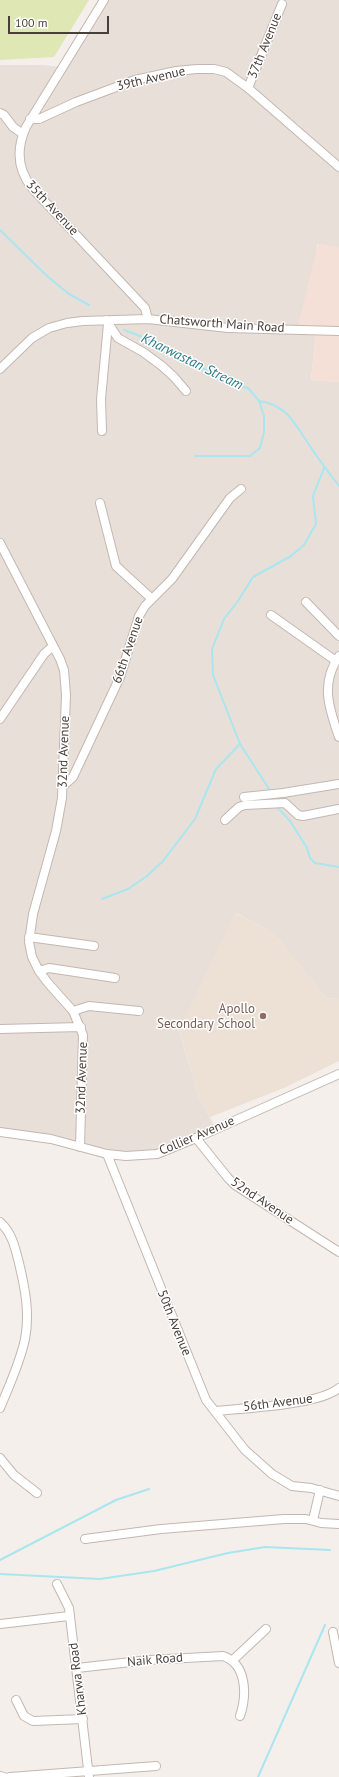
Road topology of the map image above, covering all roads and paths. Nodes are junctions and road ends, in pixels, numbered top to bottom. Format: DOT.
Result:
graph roads {
  1 [pos="104,0"];
  2 [pos="282,4"];
  3 [pos="248,88"];
  4 [pos="0,113"];
  5 [pos="30,119"];
  6 [pos="23,134"];
  7 [pos="339,167"];
  8 [pos="148,318"];
  9 [pos="107,322"];
  10 [pos="339,332"];
  11 [pos="0,369"];
  12 [pos="186,391"];
  13 [pos="102,431"];
  14 [pos="241,489"];
  15 [pos="100,503"];
  16 [pos="0,543"];
  17 [pos="152,599"];
  18 [pos="306,602"];
  19 [pos="271,615"];
  20 [pos="339,636"];
  21 [pos="53,646"];
  22 [pos="337,659"];
  23 [pos="0,719"];
  24 [pos="339,737"];
  25 [pos="339,784"];
  26 [pos="63,786"];
  27 [pos="244,797"];
  28 [pos="272,798"];
  29 [pos="339,809"];
  30 [pos="225,820"];
  31 [pos="29,937"];
  32 [pos="94,946"];
  33 [pos="39,971"];
  34 [pos="115,978"];
  35 [pos="73,1011"];
  36 [pos="139,1011"];
  37 [pos="81,1027"];
  38 [pos="0,1029"];
  39 [pos="339,1074"];
  40 [pos="0,1132"];
  41 [pos="196,1138"];
  42 [pos="80,1146"];
  43 [pos="107,1154"];
  44 [pos="0,1222"];
  45 [pos="339,1252"];
  46 [pos="339,1388"];
  47 [pos="0,1408"];
  48 [pos="215,1411"];
  49 [pos="0,1458"];
  50 [pos="320,1490"];
  51 [pos="37,1493"];
  52 [pos="339,1496"];
  53 [pos="313,1520"];
  54 [pos="339,1524"];
  55 [pos="85,1539"];
  56 [pos="57,1584"];
  57 [pos="69,1616"];
  58 [pos="0,1624"];
  59 [pos="266,1629"];
  60 [pos="332,1632"];
  61 [pos="233,1660"];
  62 [pos="339,1663"];
  63 [pos="77,1668"];
  64 [pos="16,1700"];
  65 [pos="240,1716"];
  66 [pos="83,1719"];
  67 [pos="156,1766"];
  68 [pos="89,1774"];
  69 [pos="0,1776"];
  70 [pos="4,1777"];
  71 [pos="10,1777"];
  1 -- 5 [label="street, 35th Avenue"];
  2 -- 3 [label="street, 37th Avenue"];
  3 -- 5 [label="street, 39th Avenue"];
  3 -- 7 [label="street, 39th Avenue"];
  4 -- 6 [label="street"];
  5 -- 6 [label="street, 35th Avenue"];
  6 -- 8 [label="street, 35th Avenue"];
  8 -- 9 [label="street, Chatsworth Main Road"];
  8 -- 10 [label="street, Chatsworth Main Road"];
  9 -- 11 [label="street, Chatsworth Main Road"];
  9 -- 12 [label="street"];
  9 -- 13 [label="street"];
  14 -- 17 [label="street, 66th Avenue"];
  15 -- 17 [label="street"];
  16 -- 21 [label="street, 32nd Avenue"];
  17 -- 26 [label="street, 66th Avenue"];
  18 -- 20 [label="street"];
  19 -- 22 [label="street"];
  21 -- 23 [label="street"];
  21 -- 26 [label="street, 32nd Avenue"];
  22 -- 24 [label="street"];
  25 -- 28 [label="street"];
  26 -- 31 [label="street, 32nd Avenue"];
  27 -- 28 [label="street"];
  28 -- 29 [label="street"];
  28 -- 30 [label="street"];
  31 -- 32 [label="street"];
  31 -- 33 [label="street, 32nd Avenue"];
  33 -- 34 [label="street"];
  33 -- 35 [label="street, 32nd Avenue"];
  35 -- 36 [label="street"];
  35 -- 37 [label="street, 32nd Avenue"];
  37 -- 38 [label="street"];
  37 -- 42 [label="street, 32nd Avenue"];
  39 -- 41 [label="street, Collier Avenue"];
  40 -- 42 [label="street, Collier Avenue"];
  41 -- 43 [label="street, Collier Avenue"];
  41 -- 45 [label="street, 52nd Avenue"];
  42 -- 43 [label="street, Collier Avenue"];
  43 -- 48 [label="street, 50th Avenue"];
  44 -- 47 [label="street"];
  46 -- 48 [label="street, 56th Avenue"];
  48 -- 50 [label="street, 50th Avenue"];
  49 -- 51 [label="street"];
  50 -- 52 [label="street, 50th Avenue"];
  50 -- 53 [label="street"];
  53 -- 54 [label="street"];
  53 -- 55 [label="street"];
  56 -- 57 [label="street, Kharwa Road"];
  57 -- 58 [label="street"];
  57 -- 63 [label="street, Kharwa Road"];
  59 -- 61 [label="street"];
  60 -- 62 [label="street"];
  61 -- 63 [label="street, Naik Road"];
  61 -- 65 [label="street"];
  63 -- 66 [label="street, Kharwa Road"];
  64 -- 66 [label="street"];
  66 -- 68 [label="street, Kharwa Road"];
  67 -- 68 [label="street"];
  68 -- 71 [label="street"];
  69 -- 70 [label="street"];
}
